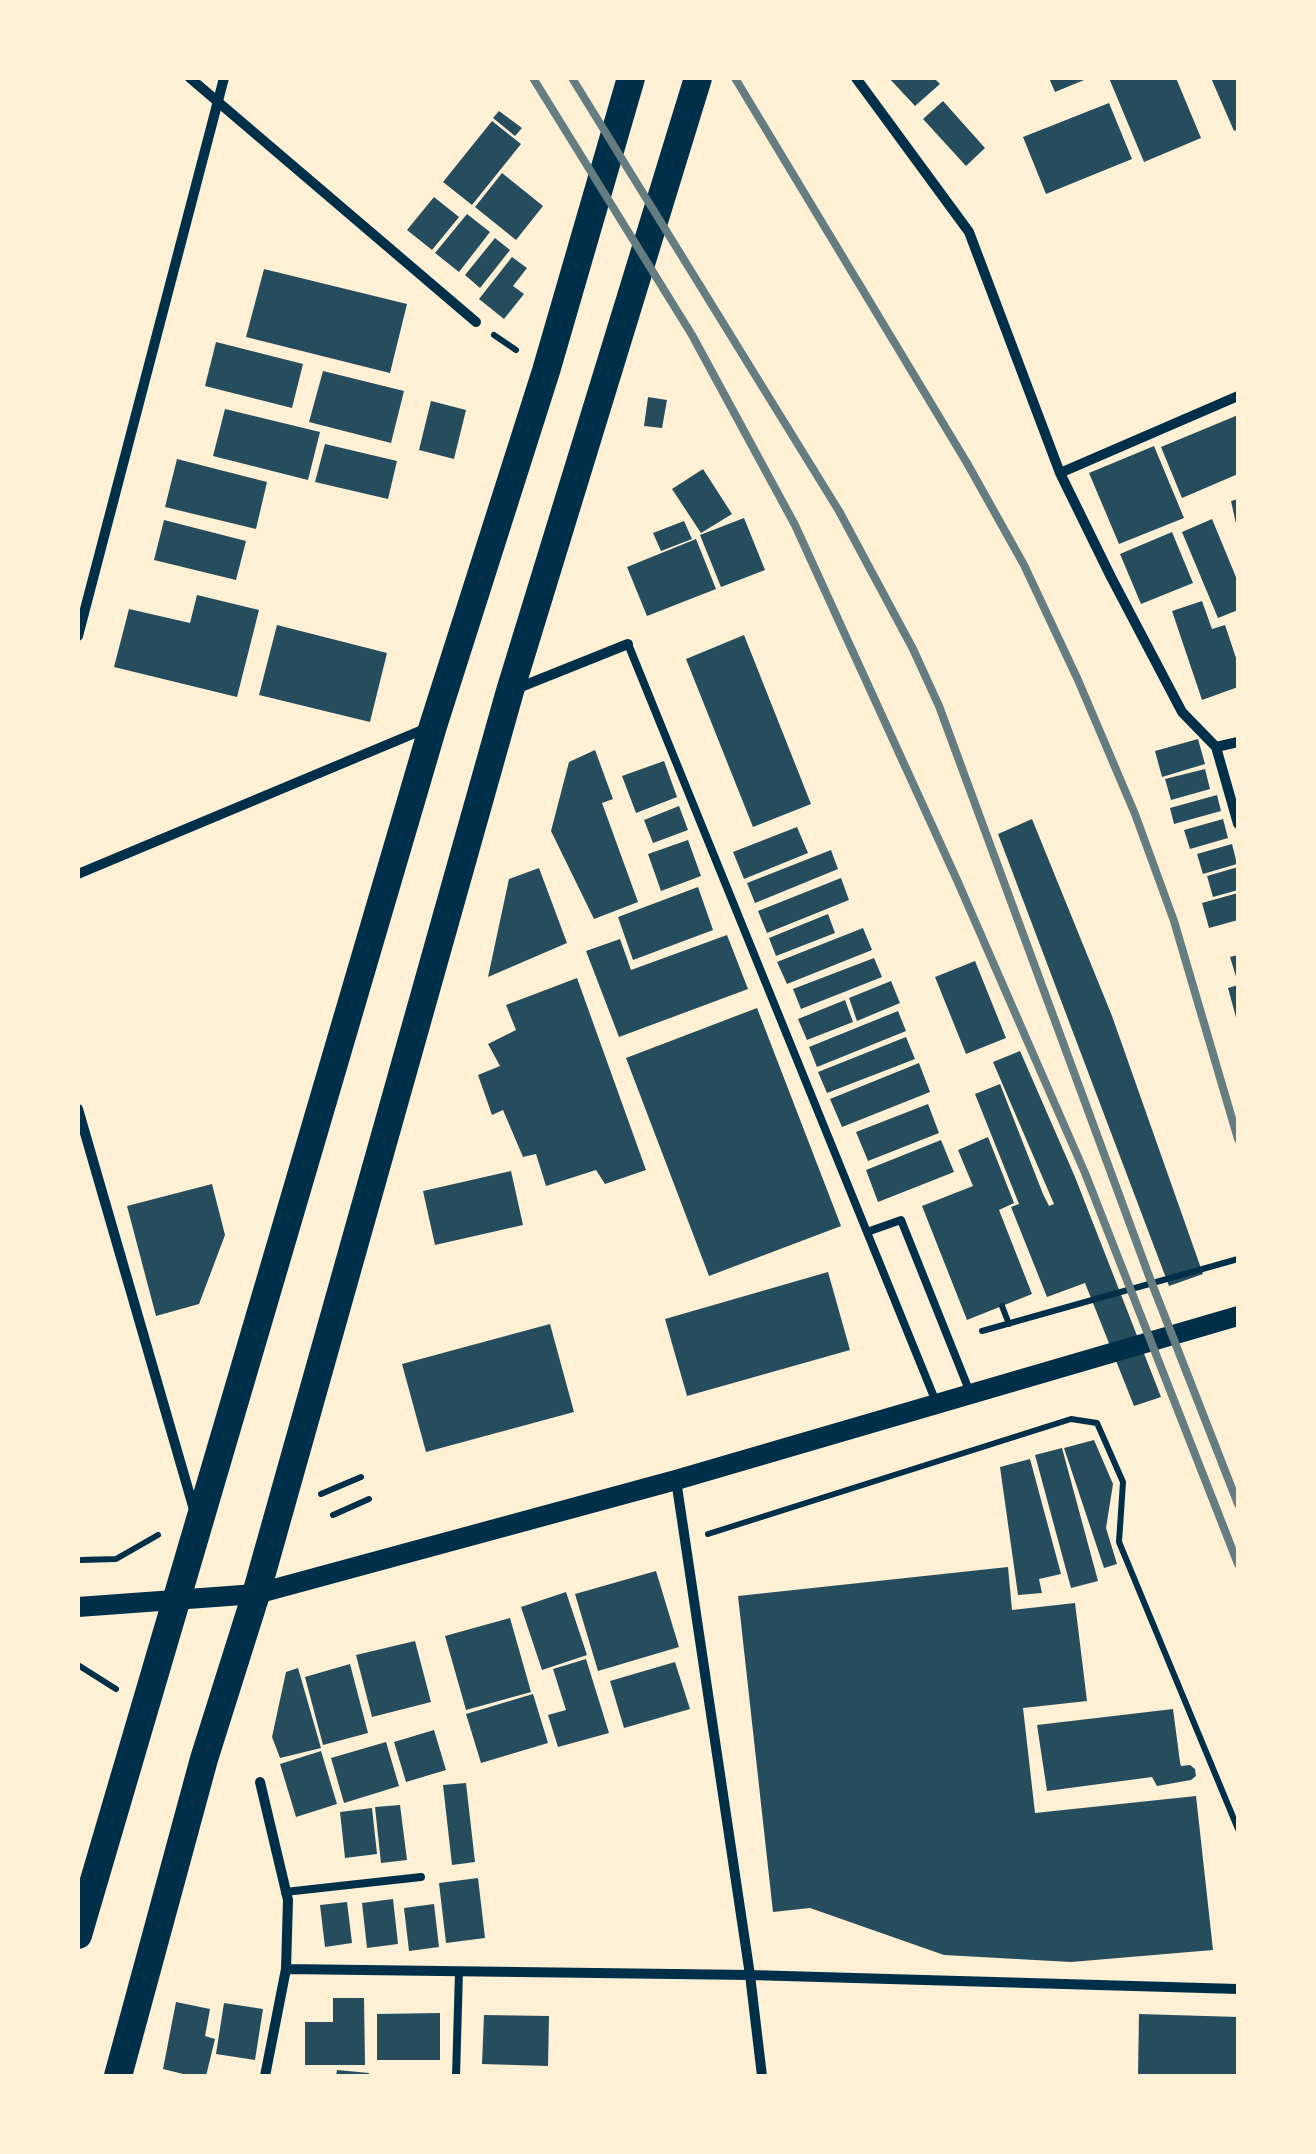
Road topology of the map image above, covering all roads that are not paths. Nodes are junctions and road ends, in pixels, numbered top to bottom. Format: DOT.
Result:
graph roads {
  1 [pos="190,78"];
  2 [pos="224,78"];
  3 [pos="631,78"];
  4 [pos="698,78"];
  5 [pos="856,78"];
  6 [pos="217,100"];
  7 [pos="476,322"];
  8 [pos="1238,396"];
  9 [pos="1060,473"];
  10 [pos="78,636"];
  11 [pos="628,644"];
  12 [pos="510,692"];
  13 [pos="433,726"];
  14 [pos="1238,742"];
  15 [pos="1216,746"];
  16 [pos="1238,824"];
  17 [pos="78,874"];
  18 [pos="78,1109"];
  19 [pos="867,1232"];
  20 [pos="1238,1316"];
  21 [pos="971,1396"];
  22 [pos="938,1406"];
  23 [pos="676,1480"];
  24 [pos="199,1528"];
  25 [pos="256,1594"];
  26 [pos="174,1602"];
  27 [pos="78,1607"];
  28 [pos="260,1782"];
  29 [pos="421,1877"];
  30 [pos="285,1892"];
  31 [pos="78,1935"];
  32 [pos="286,1969"];
  33 [pos="459,1971"];
  34 [pos="750,1976"];
  35 [pos="1238,1989"];
  36 [pos="118,2076"];
  37 [pos="265,2076"];
  38 [pos="456,2076"];
  39 [pos="762,2076"];
  1 -- 6 [label="street"];
  2 -- 6 [label="street"];
  3 -- 13 [label="highway"];
  4 -- 12 [label="highway"];
  5 -- 9 [label="street"];
  6 -- 7 [label="street"];
  6 -- 10 [label="street"];
  8 -- 9 [label="street"];
  9 -- 15 [label="street"];
  11 -- 12 [label="street"];
  11 -- 19 [label="lane"];
  12 -- 25 [label="highway"];
  13 -- 17 [label="street"];
  13 -- 24 [label="highway"];
  14 -- 15 [label="street"];
  15 -- 16 [label="street"];
  18 -- 24 [label="street"];
  19 -- 21 [label="lane"];
  19 -- 22 [label="lane"];
  20 -- 21 [label="main road"];
  21 -- 22 [label="main road"];
  22 -- 23 [label="main road"];
  23 -- 25 [label="main road"];
  23 -- 34 [label="street"];
  24 -- 26 [label="highway"];
  25 -- 26 [label="main road"];
  25 -- 36 [label="highway"];
  26 -- 27 [label="main road"];
  26 -- 31 [label="highway"];
  28 -- 30 [label="street"];
  29 -- 30 [label="lane"];
  30 -- 32 [label="street"];
  32 -- 33 [label="street"];
  32 -- 37 [label="street"];
  33 -- 34 [label="street"];
  33 -- 38 [label="lane"];
  34 -- 35 [label="street"];
  34 -- 39 [label="street"];
}
